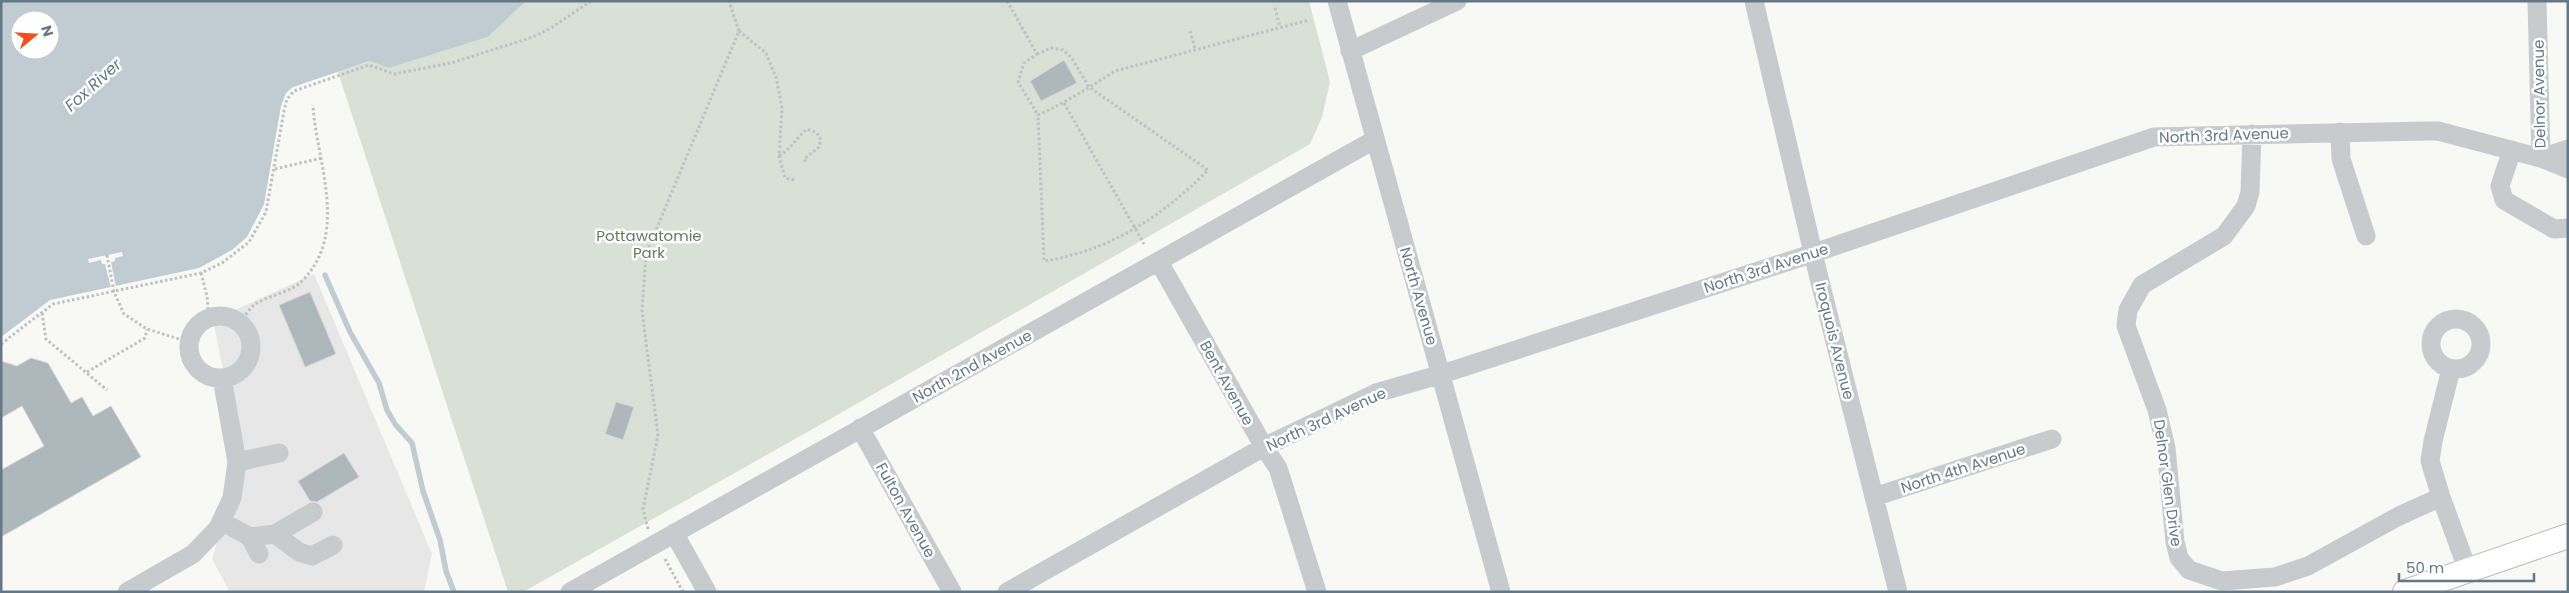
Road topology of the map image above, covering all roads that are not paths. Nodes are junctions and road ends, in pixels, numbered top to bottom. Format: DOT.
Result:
graph roads {
  1 [pos="1338,1"];
  2 [pos="1457,1"];
  3 [pos="1754,1"];
  4 [pos="2537,1"];
  5 [pos="1350,51"];
  6 [pos="2340,132"];
  7 [pos="2252,134"];
  8 [pos="1374,140"];
  9 [pos="2568,149"];
  10 [pos="2512,150"];
  11 [pos="2541,158"];
  12 [pos="2568,169"];
  13 [pos="2568,228"];
  14 [pos="2366,236"];
  15 [pos="1814,253"];
  16 [pos="1159,262"];
  17 [pos="2451,369"];
  18 [pos="1442,374"];
  19 [pos="222,378"];
  20 [pos="860,428"];
  21 [pos="2052,439"];
  22 [pos="1264,447"];
  23 [pos="279,454"];
  24 [pos="237,462"];
  25 [pos="1874,497"];
  26 [pos="2441,497"];
  27 [pos="313,512"];
  28 [pos="221,521"];
  29 [pos="674,533"];
  30 [pos="276,534"];
  31 [pos="2568,536"];
  32 [pos="250,537"];
  33 [pos="332,545"];
  34 [pos="259,554"];
  35 [pos="2468,571"];
  36 [pos="2411,591"];
  37 [pos="127,592"];
  38 [pos="570,592"];
  39 [pos="707,592"];
  40 [pos="952,592"];
  41 [pos="1007,592"];
  42 [pos="1317,592"];
  43 [pos="1501,592"];
  44 [pos="1898,592"];
  1 -- 5 [label="street, North Avenue"];
  2 -- 5 [label="street"];
  3 -- 15 [label="street, Iroquois Avenue"];
  4 -- 11 [label="street, Delnor Avenue"];
  5 -- 8 [label="street, North Avenue"];
  6 -- 7 [label="street, North 3rd Avenue"];
  6 -- 10 [label="street, North 3rd Avenue"];
  6 -- 14 [label="street"];
  7 -- 15 [label="street, North 3rd Avenue"];
  7 -- 26 [label="street, Delnor Glen Drive"];
  8 -- 16 [label="street, North 2nd Avenue"];
  8 -- 18 [label="street, North Avenue"];
  9 -- 11 [label="street"];
  10 -- 11 [label="street, North 3rd Avenue"];
  10 -- 13 [label="street"];
  11 -- 12 [label="street, Delnor Avenue"];
  15 -- 18 [label="street, North 3rd Avenue"];
  15 -- 25 [label="street, Iroquois Avenue"];
  16 -- 20 [label="street, North 2nd Avenue"];
  16 -- 22 [label="street, Bent Avenue"];
  17 -- 26 [label="street"];
  18 -- 22 [label="street, North 3rd Avenue"];
  18 -- 43 [label="street, North Avenue"];
  19 -- 19 [label="street"];
  19 -- 24 [label="street"];
  20 -- 29 [label="street, North 2nd Avenue"];
  20 -- 40 [label="street, Fulton Avenue"];
  21 -- 25 [label="street, North 4th Avenue"];
  22 -- 41 [label="street, North 3rd Avenue"];
  22 -- 42 [label="street, Bent Avenue"];
  23 -- 24 [label="street"];
  24 -- 28 [label="street"];
  25 -- 44 [label="street, Iroquois Avenue"];
  26 -- 35 [label="street"];
  27 -- 30 [label="street"];
  28 -- 32 [label="street"];
  28 -- 37 [label="street"];
  29 -- 38 [label="street, North 2nd Avenue"];
  29 -- 39 [label="street"];
  30 -- 32 [label="street"];
  30 -- 33 [label="street"];
  31 -- 35 [label="main road"];
  32 -- 34 [label="street"];
  35 -- 36 [label="main road"];
}
